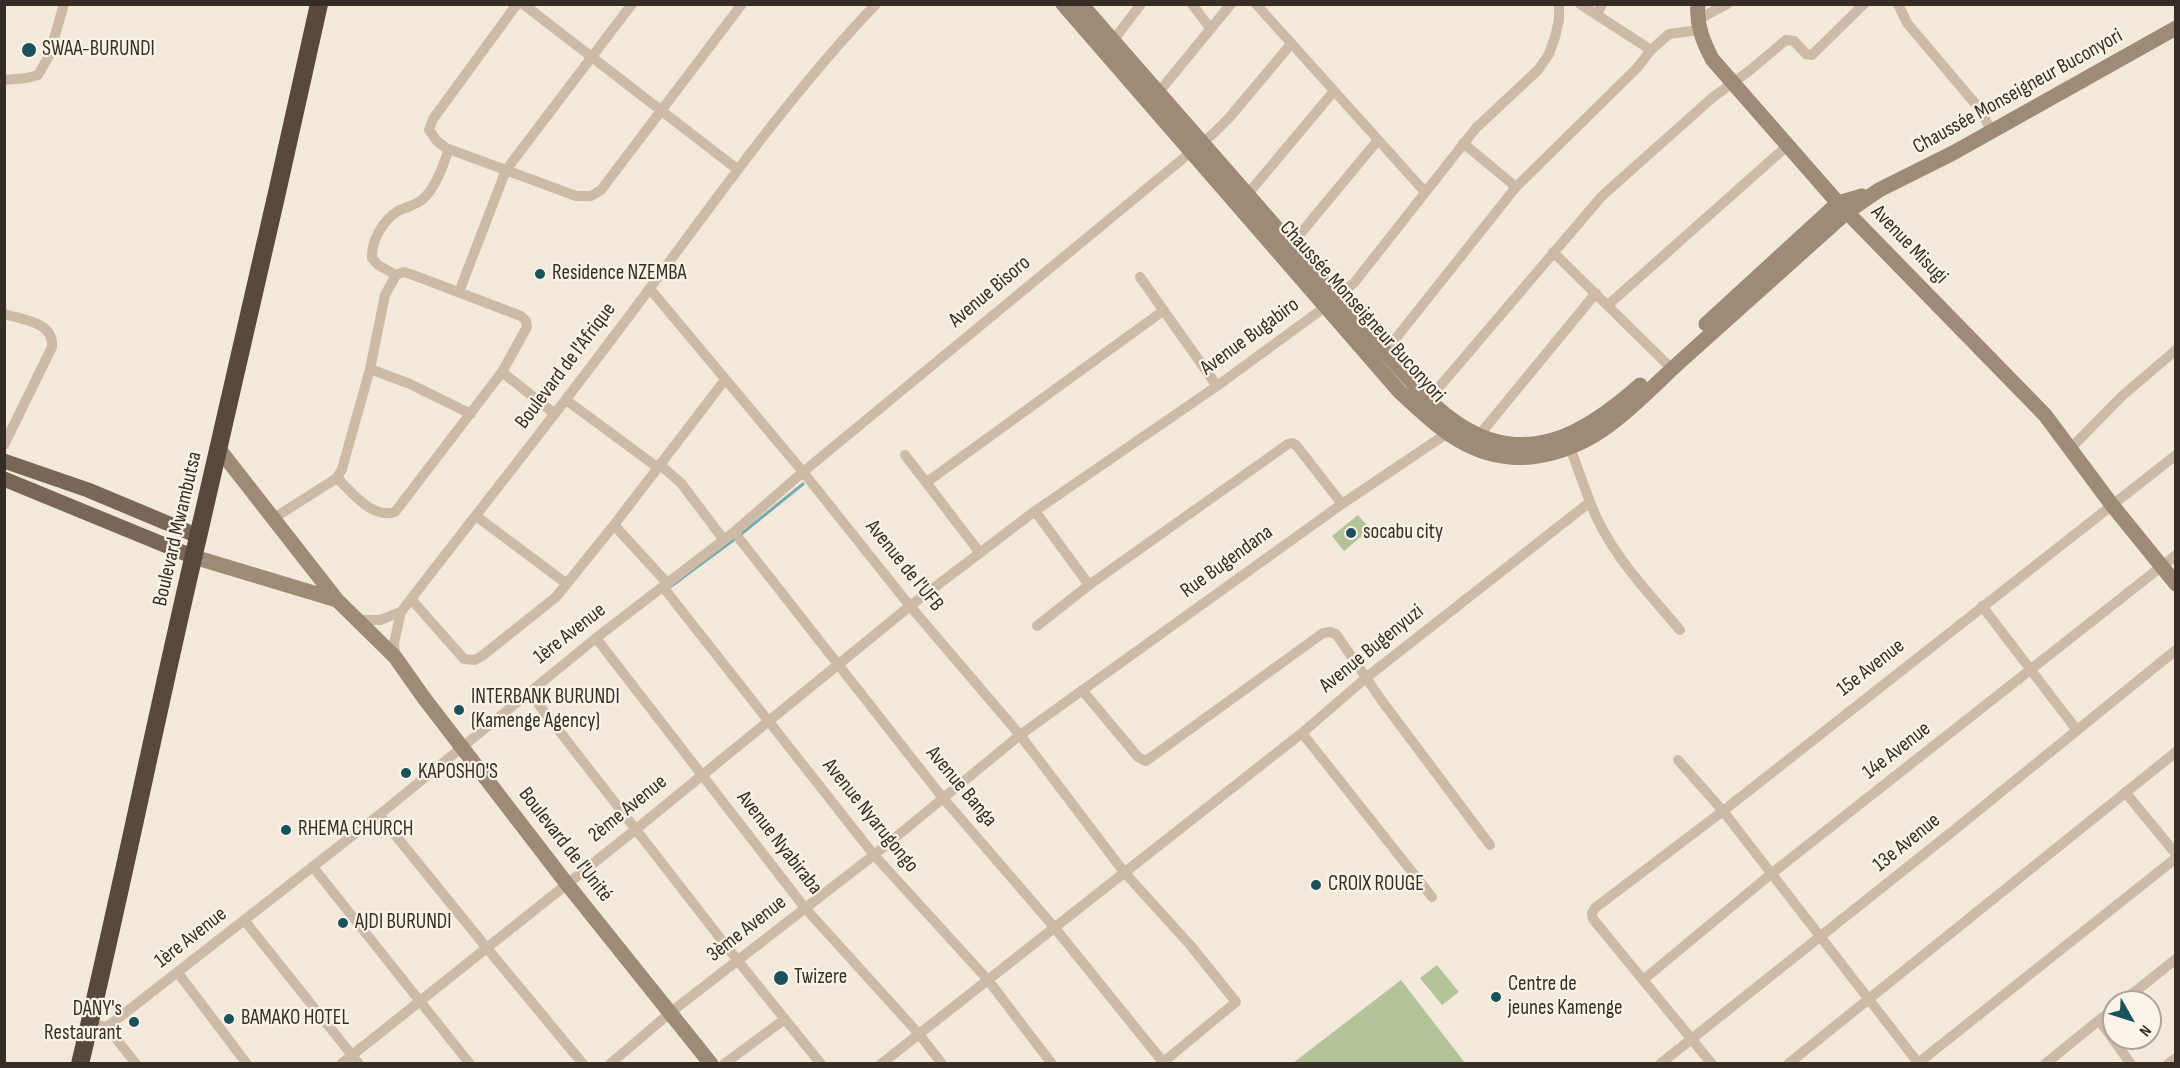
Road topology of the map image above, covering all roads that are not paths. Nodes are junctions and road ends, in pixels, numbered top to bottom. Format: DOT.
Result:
graph roads {
  1 [pos="64,4"];
  2 [pos="319,4"];
  3 [pos="517,4"];
  4 [pos="523,4"];
  5 [pos="632,4"];
  6 [pos="742,4"];
  7 [pos="876,4"];
  8 [pos="1063,4"];
  9 [pos="1081,4"];
  10 [pos="1141,4"];
  11 [pos="1192,4"];
  12 [pos="1231,4"];
  13 [pos="1256,4"];
  14 [pos="1559,4"];
  15 [pos="1580,4"];
  16 [pos="1602,4"];
  17 [pos="1698,4"];
  18 [pos="1727,4"];
  19 [pos="1864,4"];
  20 [pos="1902,6"];
  21 [pos="1597,15"];
  22 [pos="1698,25"];
  23 [pos="1210,28"];
  24 [pos="2175,28"];
  25 [pos="1112,42"];
  26 [pos="1291,44"];
  27 [pos="1651,50"];
  28 [pos="591,57"];
  29 [pos="4,80"];
  30 [pos="1732,82"];
  31 [pos="1334,91"];
  32 [pos="1158,93"];
  33 [pos="661,111"];
  34 [pos="1992,131"];
  35 [pos="1378,140"];
  36 [pos="1463,143"];
  37 [pos="1787,146"];
  38 [pos="1196,147"];
  39 [pos="449,149"];
  40 [pos="737,169"];
  41 [pos="506,170"];
  42 [pos="1516,188"];
  43 [pos="1425,192"];
  44 [pos="1247,195"];
  45 [pos="1842,208"];
  46 [pos="1291,245"];
  47 [pos="1553,252"];
  48 [pos="396,275"];
  49 [pos="1140,277"];
  50 [pos="650,289"];
  51 [pos="459,292"];
  52 [pos="1596,293"];
  53 [pos="1331,302"];
  54 [pos="1608,305"];
  55 [pos="1163,311"];
  56 [pos="4,314"];
  57 [pos="2175,350"];
  58 [pos="1385,352"];
  59 [pos="1668,366"];
  60 [pos="370,369"];
  61 [pos="502,372"];
  62 [pos="724,381"];
  63 [pos="1217,386"];
  64 [pos="1429,399"];
  65 [pos="566,400"];
  66 [pos="471,414"];
  67 [pos="555,414"];
  68 [pos="1453,429"];
  69 [pos="1474,441"];
  70 [pos="1568,442"];
  71 [pos="4,445"];
  72 [pos="2069,445"];
  73 [pos="219,449"];
  74 [pos="905,455"];
  75 [pos="2175,455"];
  76 [pos="4,461"];
  77 [pos="658,465"];
  78 [pos="803,472"];
  79 [pos="337,478"];
  80 [pos="4,479"];
  81 [pos="927,482"];
  82 [pos="1590,502"];
  83 [pos="1342,504"];
  84 [pos="2112,504"];
  85 [pos="1035,511"];
  86 [pos="476,516"];
  87 [pos="274,518"];
  88 [pos="614,525"];
  89 [pos="734,532"];
  90 [pos="198,536"];
  91 [pos="724,540"];
  92 [pos="980,553"];
  93 [pos="2175,555"];
  94 [pos="194,557"];
  95 [pos="2162,567"];
  96 [pos="567,584"];
  97 [pos="2175,584"];
  98 [pos="1089,585"];
  99 [pos="666,586"];
  100 [pos="411,599"];
  101 [pos="337,600"];
  102 [pos="910,606"];
  103 [pos="1982,606"];
  104 [pos="401,612"];
  105 [pos="357,620"];
  106 [pos="1037,626"];
  107 [pos="1680,630"];
  108 [pos="596,638"];
  109 [pos="2175,650"];
  110 [pos="395,657"];
  111 [pos="839,665"];
  112 [pos="2031,671"];
  113 [pos="1367,677"];
  114 [pos="1083,690"];
  115 [pos="529,692"];
  116 [pos="769,721"];
  117 [pos="2076,729"];
  118 [pos="1302,733"];
  119 [pos="1020,735"];
  120 [pos="463,747"];
  121 [pos="2175,752"];
  122 [pos="1677,760"];
  123 [pos="701,775"];
  124 [pos="2125,792"];
  125 [pos="943,798"];
  126 [pos="1723,811"];
  127 [pos="380,814"];
  128 [pos="635,830"];
  129 [pos="1490,845"];
  130 [pos="874,855"];
  131 [pos="2175,856"];
  132 [pos="313,867"];
  133 [pos="1124,872"];
  134 [pos="1771,874"];
  135 [pos="567,884"];
  136 [pos="1432,897"];
  137 [pos="805,908"];
  138 [pos="244,920"];
  139 [pos="1054,927"];
  140 [pos="1820,938"];
  141 [pos="486,947"];
  142 [pos="2175,959"];
  143 [pos="738,961"];
  144 [pos="178,973"];
  145 [pos="988,980"];
  146 [pos="1643,980"];
  147 [pos="2137,990"];
  148 [pos="1867,999"];
  149 [pos="419,1001"];
  150 [pos="671,1012"];
  151 [pos="2102,1018"];
  152 [pos="785,1019"];
  153 [pos="2099,1020"];
  154 [pos="98,1026"];
  155 [pos="919,1034"];
  156 [pos="1691,1038"];
  157 [pos="2175,1058"];
  158 [pos="355,1059"];
  159 [pos="79,1062"];
  160 [pos="1162,1063"];
  161 [pos="1918,1063"];
  162 [pos="136,1064"];
  163 [pos="247,1064"];
  164 [pos="341,1064"];
  165 [pos="470,1064"];
  166 [pos="583,1064"];
  167 [pos="610,1064"];
  168 [pos="711,1064"];
  169 [pos="724,1064"];
  170 [pos="821,1064"];
  171 [pos="881,1064"];
  172 [pos="942,1064"];
  173 [pos="1052,1064"];
  174 [pos="1660,1064"];
  175 [pos="1712,1064"];
  176 [pos="1788,1064"];
  177 [pos="2045,1064"];
  178 [pos="2131,1064"];
  179 [pos="2168,1064"];
  1 -- 29 [label="street"];
  2 -- 73 [label="highway, Boulevard Mwambutsa"];
  3 -- 39 [label="street"];
  4 -- 28 [label="street"];
  5 -- 28 [label="street"];
  6 -- 33 [label="street"];
  7 -- 40 [label="street, Boulevard de l'Afrique"];
  8 -- 38 [label="street, Chaussée Monseigneur Buconyori"];
  9 -- 25 [label="street, Chaussée Monseigneur Buconyori"];
  10 -- 25 [label="street"];
  11 -- 23 [label="street"];
  12 -- 23 [label="street"];
  13 -- 26 [label="street"];
  14 -- 36 [label="street, Avenue Bugabiro"];
  15 -- 21 [label="street"];
  16 -- 21 [label="street"];
  17 -- 22 [label="street, Avenue Misugi"];
  18 -- 22 [label="street"];
  19 -- 30 [label="street"];
  20 -- 34 [label="street"];
  21 -- 27 [label="street"];
  22 -- 27 [label="street"];
  22 -- 30 [label="street, Avenue Misugi"];
  23 -- 32 [label="street"];
  24 -- 34 [label="street, Chaussée Monseigneur Buconyori"];
  25 -- 32 [label="street, Chaussée Monseigneur Buconyori"];
  26 -- 31 [label="street"];
  26 -- 38 [label="street, Avenue Bisoro"];
  27 -- 42 [label="street"];
  28 -- 33 [label="street"];
  28 -- 41 [label="street"];
  30 -- 37 [label="street, Avenue Misugi"];
  30 -- 47 [label="street"];
  31 -- 35 [label="street"];
  31 -- 44 [label="street"];
  32 -- 38 [label="street, Chaussée Monseigneur Buconyori"];
  33 -- 40 [label="street"];
  33 -- 41 [label="street"];
  34 -- 45 [label="street, Chaussée Monseigneur Buconyori"];
  35 -- 43 [label="street"];
  35 -- 46 [label="street"];
  36 -- 42 [label="street"];
  36 -- 43 [label="street, Avenue Bugabiro"];
  37 -- 45 [label="street, Avenue Misugi"];
  37 -- 54 [label="street"];
  38 -- 44 [label="street, Chaussée Monseigneur Buconyori"];
  38 -- 53 [label="street, Chaussée Monseigneur Buconyori"];
  38 -- 78 [label="street, Avenue Bisoro"];
  39 -- 41 [label="street"];
  39 -- 48 [label="street"];
  40 -- 50 [label="street, Boulevard de l'Afrique"];
  41 -- 51 [label="street"];
  42 -- 58 [label="street"];
  43 -- 53 [label="street, Avenue Bugabiro"];
  44 -- 46 [label="street, Chaussée Monseigneur Buconyori"];
  45 -- 59 [label="street, Chaussée Monseigneur Buconyori"];
  45 -- 72 [label="street, Avenue Misugi"];
  46 -- 53 [label="street, Chaussée Monseigneur Buconyori"];
  47 -- 52 [label="street"];
  47 -- 64 [label="street"];
  48 -- 51 [label="street"];
  48 -- 60 [label="street"];
  49 -- 55 [label="street"];
  50 -- 62 [label="street, Avenue de l'UFB"];
  50 -- 65 [label="street, Boulevard de l'Afrique"];
  51 -- 61 [label="street"];
  52 -- 54 [label="street"];
  52 -- 69 [label="street"];
  53 -- 58 [label="street, Chaussée Monseigneur Buconyori"];
  53 -- 63 [label="street, Avenue Bugabiro"];
  53 -- 68 [label="street, Chaussée Monseigneur Buconyori"];
  54 -- 59 [label="street"];
  55 -- 63 [label="street"];
  55 -- 81 [label="street"];
  56 -- 71 [label="street"];
  57 -- 72 [label="street"];
  58 -- 64 [label="street, Chaussée Monseigneur Buconyori"];
  59 -- 70 [label="street, Chaussée Monseigneur Buconyori"];
  60 -- 66 [label="street"];
  60 -- 79 [label="street"];
  61 -- 66 [label="street"];
  61 -- 67 [label="street"];
  62 -- 77 [label="street"];
  62 -- 78 [label="street, Avenue de l'UFB"];
  63 -- 85 [label="street, Avenue Bugabiro"];
  64 -- 68 [label="street, Chaussée Monseigneur Buconyori"];
  65 -- 67 [label="street, Boulevard de l'Afrique"];
  65 -- 77 [label="street"];
  66 -- 79 [label="street"];
  67 -- 86 [label="street, Boulevard de l'Afrique"];
  68 -- 69 [label="street, Chaussée Monseigneur Buconyori"];
  68 -- 83 [label="street, Rue Bugendana"];
  69 -- 70 [label="street, Chaussée Monseigneur Buconyori"];
  70 -- 82 [label="street"];
  72 -- 84 [label="street, Avenue Misugi"];
  73 -- 87 [label="street, Boulevard de l'Unité"];
  73 -- 90 [label="highway, Boulevard Mwambutsa"];
  74 -- 81 [label="street"];
  75 -- 84 [label="street, 15e Avenue"];
  76 -- 90 [label="main road"];
  77 -- 88 [label="street"];
  77 -- 91 [label="street"];
  78 -- 89 [label="street, 1ère Avenue"];
  78 -- 102 [label="street, Avenue de l'UFB"];
  79 -- 87 [label="street"];
  80 -- 94 [label="main road"];
  81 -- 92 [label="street"];
  82 -- 107 [label="street"];
  82 -- 113 [label="street, Avenue Bugenyuzi"];
  83 -- 98 [label="street"];
  83 -- 114 [label="street, Rue Bugendana"];
  84 -- 95 [label="street, Avenue Misugi"];
  84 -- 103 [label="street, 15e Avenue"];
  85 -- 92 [label="street, Avenue Bugabiro"];
  85 -- 98 [label="street"];
  86 -- 96 [label="street"];
  86 -- 100 [label="street, Boulevard de l'Afrique"];
  87 -- 101 [label="street, Boulevard de l'Unité"];
  88 -- 96 [label="street"];
  88 -- 99 [label="street, Avenue Nyarugongo"];
  89 -- 91 [label="street, 1ère Avenue"];
  89 -- 111 [label="street, Avenue Banga"];
  90 -- 94 [label="highway, Boulevard Mwambutsa"];
  91 -- 99 [label="street, 1ère Avenue"];
  92 -- 102 [label="street, Avenue Bugabiro"];
  93 -- 95 [label="street, 14e Avenue"];
  94 -- 101 [label="street, Boulevard de l'Unité"];
  94 -- 154 [label="highway, Boulevard Mwambutsa"];
  95 -- 97 [label="street, Avenue Misugi"];
  95 -- 112 [label="street, 14e Avenue"];
  96 -- 100 [label="street"];
  98 -- 106 [label="street"];
  99 -- 108 [label="street, 1ère Avenue"];
  99 -- 116 [label="street, Avenue Nyarugongo"];
  100 -- 104 [label="street, Boulevard de l'Afrique"];
  101 -- 105 [label="street, Boulevard de l'Unité"];
  102 -- 111 [label="street, 2ème Avenue"];
  102 -- 119 [label="street, Avenue de l'UFB"];
  103 -- 112 [label="street"];
  103 -- 126 [label="street, 15e Avenue"];
  104 -- 105 [label="street"];
  104 -- 110 [label="street, Boulevard de l'Afrique"];
  105 -- 110 [label="street, Boulevard de l'Unité"];
  108 -- 115 [label="street, 1ère Avenue"];
  108 -- 123 [label="street, Avenue Nyabiraba"];
  109 -- 117 [label="street, 13e Avenue"];
  110 -- 120 [label="street, Boulevard de l'Unité"];
  111 -- 116 [label="street, 2ème Avenue"];
  111 -- 125 [label="street, Avenue Banga"];
  112 -- 117 [label="street"];
  112 -- 134 [label="street, 14e Avenue"];
  113 -- 114 [label="street"];
  113 -- 118 [label="street, Avenue Bugenyuzi"];
  113 -- 129 [label="street"];
  114 -- 119 [label="street, Rue Bugendana"];
  115 -- 120 [label="street, 1ère Avenue"];
  115 -- 128 [label="street"];
  116 -- 123 [label="street, 2ème Avenue"];
  116 -- 130 [label="street, Avenue Nyarugongo"];
  117 -- 140 [label="street, 13e Avenue"];
  118 -- 133 [label="street, Avenue Bugenyuzi"];
  118 -- 136 [label="street"];
  119 -- 125 [label="street, 3ème Avenue"];
  119 -- 133 [label="street, Avenue de l'UFB"];
  120 -- 127 [label="street, 1ère Avenue"];
  120 -- 135 [label="street, Boulevard de l'Unité"];
  121 -- 124 [label="street"];
  122 -- 126 [label="street"];
  123 -- 128 [label="street, 2ème Avenue"];
  123 -- 137 [label="street, Avenue Nyabiraba"];
  124 -- 131 [label="street"];
  124 -- 148 [label="street"];
  125 -- 130 [label="street, 3ème Avenue"];
  125 -- 139 [label="street, Avenue Banga"];
  126 -- 134 [label="street"];
  126 -- 146 [label="street, 15e Avenue"];
  127 -- 132 [label="street, 1ère Avenue"];
  127 -- 141 [label="street"];
  128 -- 135 [label="street, 2ème Avenue"];
  128 -- 143 [label="street"];
  130 -- 137 [label="street, 3ème Avenue"];
  130 -- 145 [label="street, Avenue Nyarugongo"];
  131 -- 161 [label="street"];
  132 -- 138 [label="street, 1ère Avenue"];
  132 -- 149 [label="street"];
  133 -- 139 [label="street, Avenue Bugenyuzi"];
  133 -- 160 [label="street, Avenue de l'UFB"];
  134 -- 140 [label="street"];
  134 -- 146 [label="street, 14e Avenue"];
  135 -- 141 [label="street, 2ème Avenue"];
  135 -- 150 [label="street, Boulevard de l'Unité"];
  137 -- 143 [label="street, 3ème Avenue"];
  137 -- 155 [label="street, Avenue Nyabiraba"];
  138 -- 144 [label="street, 1ère Avenue"];
  138 -- 158 [label="street"];
  139 -- 145 [label="street, Avenue Bugenyuzi"];
  139 -- 160 [label="street, Avenue Banga"];
  140 -- 148 [label="street"];
  140 -- 156 [label="street, 13e Avenue"];
  141 -- 149 [label="street, 2ème Avenue"];
  141 -- 166 [label="street"];
  142 -- 147 [label="street"];
  143 -- 150 [label="street, 3ème Avenue"];
  143 -- 152 [label="street"];
  144 -- 154 [label="street, 1ère Avenue"];
  144 -- 163 [label="street"];
  145 -- 155 [label="street, Avenue Bugenyuzi"];
  145 -- 173 [label="street, Avenue Nyarugongo"];
  146 -- 156 [label="street"];
  148 -- 161 [label="street"];
  148 -- 176 [label="street"];
  149 -- 158 [label="street, 2ème Avenue"];
  149 -- 165 [label="street"];
  150 -- 167 [label="street, 3ème Avenue"];
  150 -- 168 [label="street, Boulevard de l'Unité"];
  151 -- 153 [label="street"];
  152 -- 169 [label="street"];
  152 -- 170 [label="street"];
  153 -- 177 [label="street"];
  153 -- 178 [label="street"];
  154 -- 159 [label="highway, Boulevard Mwambutsa"];
  154 -- 162 [label="street"];
  155 -- 171 [label="street, Avenue Bugenyuzi"];
  155 -- 172 [label="street, Avenue Nyabiraba"];
  156 -- 174 [label="street, 13e Avenue"];
  156 -- 175 [label="street"];
  157 -- 179 [label="street"];
  158 -- 164 [label="street, 2ème Avenue"];
}
